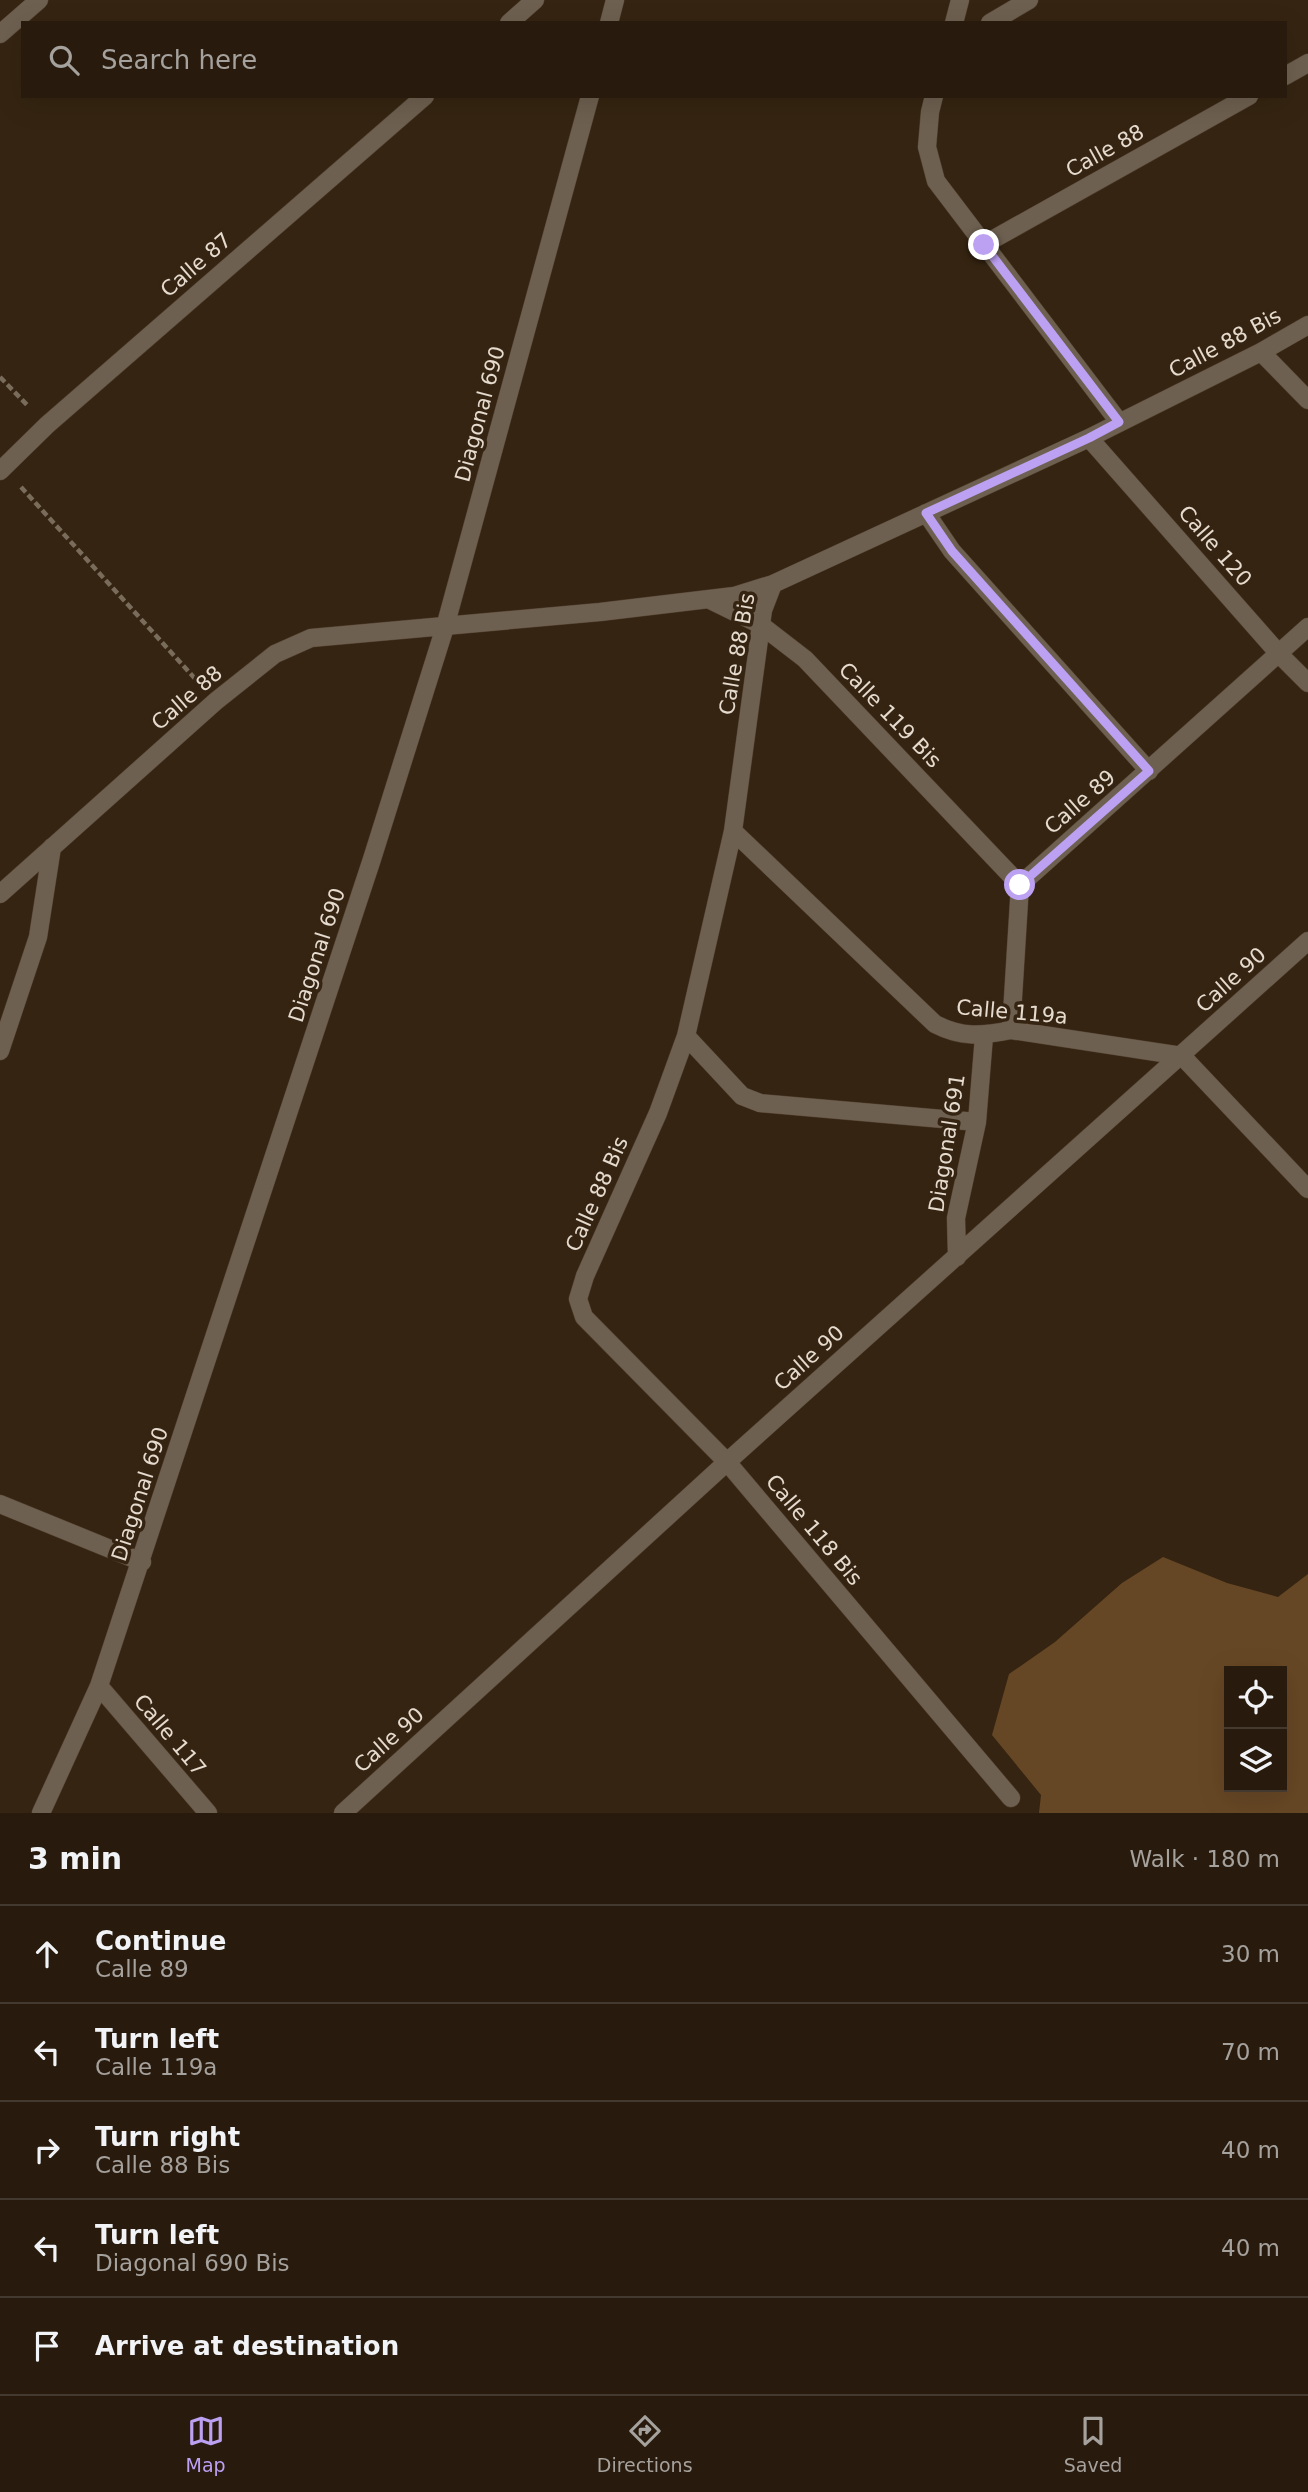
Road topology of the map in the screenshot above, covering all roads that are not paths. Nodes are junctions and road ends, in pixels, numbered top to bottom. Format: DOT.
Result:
graph roads {
  1 [pos="39,0"];
  2 [pos="535,0"];
  3 [pos="615,0"];
  4 [pos="960,0"];
  5 [pos="1029,0"];
  6 [pos="511,21"];
  7 [pos="610,21"];
  8 [pos="955,21"];
  9 [pos="993,21"];
  10 [pos="0,34"];
  11 [pos="1308,63"];
  12 [pos="1287,75"];
  13 [pos="423,98"];
  14 [pos="589,98"];
  15 [pos="934,98"];
  16 [pos="1244,98"];
  17 [pos="984,245"];
  18 [pos="1308,325"];
  19 [pos="1261,352"];
  20 [pos="1308,400"];
  21 [pos="1119,422"];
  22 [pos="1089,438"];
  23 [pos="2,469"];
  24 [pos="926,513"];
  25 [pos="773,584"];
  26 [pos="708,599"];
  27 [pos="761,625"];
  28 [pos="445,627"];
  29 [pos="1308,627"];
  30 [pos="1280,655"];
  31 [pos="1308,683"];
  32 [pos="1149,771"];
  33 [pos="733,831"];
  34 [pos="52,847"];
  35 [pos="1020,885"];
  36 [pos="0,894"];
  37 [pos="1308,941"];
  38 [pos="1012,1030"];
  39 [pos="686,1036"];
  40 [pos="984,1036"];
  41 [pos="0,1051"];
  42 [pos="1182,1056"];
  43 [pos="977,1122"];
  44 [pos="1308,1189"];
  45 [pos="957,1256"];
  46 [pos="578,1298"];
  47 [pos="727,1462"];
  48 [pos="0,1504"];
  49 [pos="142,1562"];
  50 [pos="99,1686"];
  51 [pos="1011,1798"];
  52 [pos="41,1813"];
  53 [pos="208,1813"];
  54 [pos="343,1813"];
  1 -- 10 [label="street"];
  2 -- 6 [label="street"];
  3 -- 7 [label="street"];
  4 -- 8 [label="street"];
  5 -- 9 [label="street"];
  11 -- 12 [label="street"];
  13 -- 23 [label="street, Calle 87"];
  14 -- 28 [label="street, Diagonal 690"];
  15 -- 17 [label="street"];
  16 -- 17 [label="street, Calle 88"];
  17 -- 21 [label="street"];
  18 -- 19 [label="street, Calle 88 Bis"];
  19 -- 20 [label="street"];
  19 -- 21 [label="street, Calle 88 Bis"];
  21 -- 22 [label="street, Calle 88 Bis"];
  22 -- 24 [label="street, Calle 88 Bis"];
  22 -- 30 [label="street, Calle 120"];
  24 -- 25 [label="street, Calle 88 Bis"];
  24 -- 32 [label="street"];
  25 -- 26 [label="street"];
  25 -- 27 [label="street, Calle 88 Bis"];
  26 -- 27 [label="street, Calle 119 Bis"];
  26 -- 28 [label="street"];
  27 -- 33 [label="street, Calle 88 Bis"];
  27 -- 35 [label="street, Calle 119 Bis"];
  28 -- 34 [label="street, Calle 88"];
  28 -- 49 [label="street, Diagonal 690"];
  29 -- 30 [label="street, Calle 89"];
  30 -- 31 [label="street, Calle 120"];
  30 -- 32 [label="street, Calle 89"];
  32 -- 35 [label="street, Calle 89"];
  33 -- 39 [label="street, Calle 88 Bis"];
  33 -- 40 [label="street, Calle 119a"];
  34 -- 36 [label="street, Calle 88"];
  34 -- 41 [label="street"];
  35 -- 38 [label="street"];
  37 -- 42 [label="street, Calle 90"];
  38 -- 40 [label="street, Calle 119a"];
  38 -- 42 [label="street, Calle 119a"];
  39 -- 43 [label="street"];
  39 -- 46 [label="street, Calle 88 Bis"];
  40 -- 43 [label="street, Diagonal 691"];
  42 -- 44 [label="street"];
  42 -- 45 [label="street, Calle 90"];
  43 -- 45 [label="street, Diagonal 691"];
  45 -- 47 [label="street, Calle 90"];
  46 -- 47 [label="street, Calle 118 Bis"];
  47 -- 51 [label="street, Calle 118 Bis"];
  47 -- 54 [label="street, Calle 90"];
  48 -- 49 [label="street"];
  49 -- 50 [label="street, Diagonal 690"];
  50 -- 52 [label="street, Diagonal 690"];
  50 -- 53 [label="street, Calle 117"];
}
